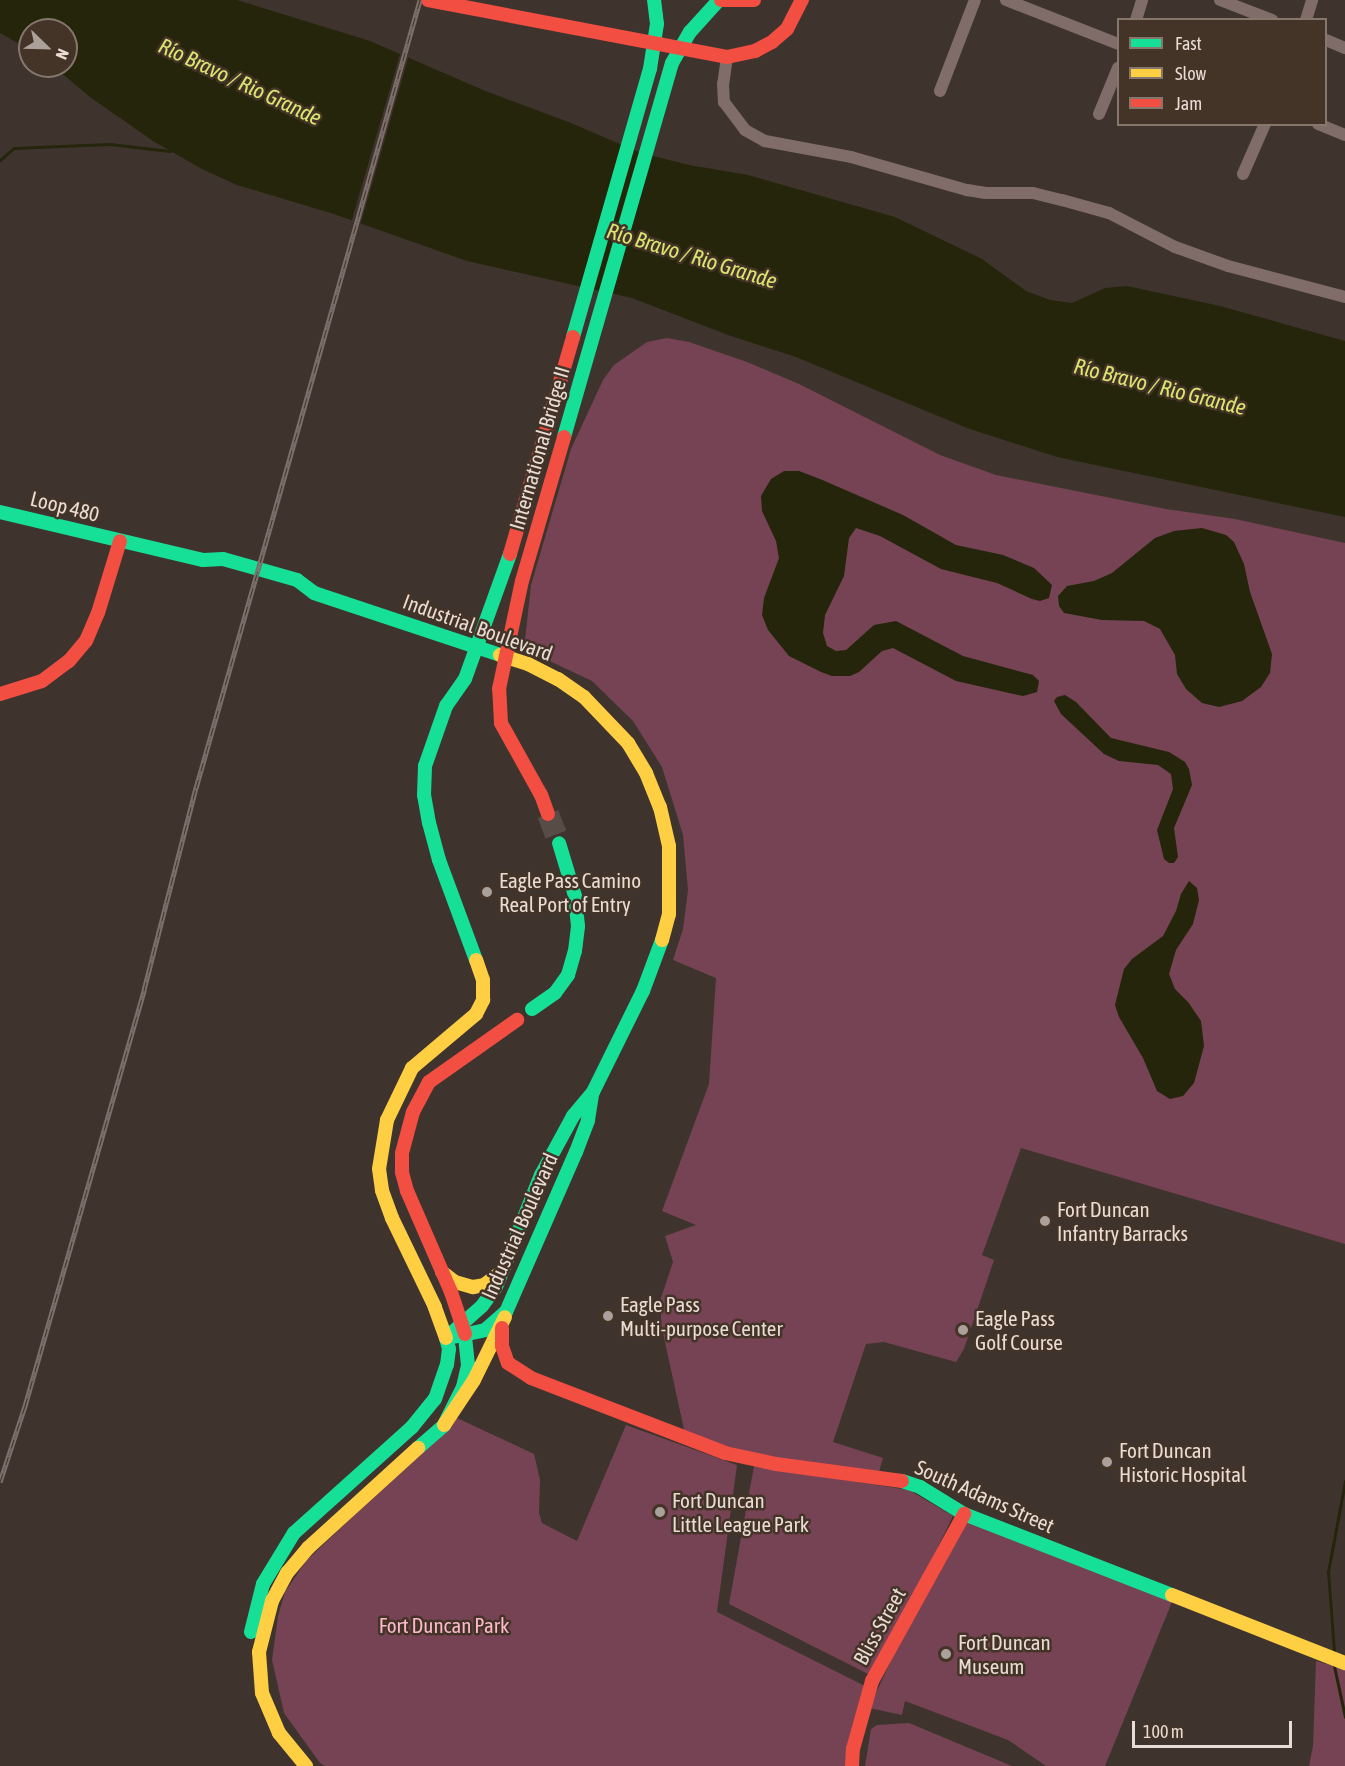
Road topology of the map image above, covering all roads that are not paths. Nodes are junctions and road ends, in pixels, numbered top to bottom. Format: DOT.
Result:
graph roads {
  1 [pos="428,0"];
  2 [pos="654,0"];
  3 [pos="720,0"];
  4 [pos="754,0"];
  5 [pos="802,0"];
  6 [pos="975,0"];
  7 [pos="1006,0"];
  8 [pos="1142,0"];
  9 [pos="1220,0"];
  10 [pos="1312,0"];
  11 [pos="1137,18"];
  12 [pos="1267,18"];
  13 [pos="1307,18"];
  14 [pos="1327,40"];
  15 [pos="1117,43"];
  16 [pos="1345,48"];
  17 [pos="727,57"];
  18 [pos="1117,73"];
  19 [pos="940,91"];
  20 [pos="1099,114"];
  21 [pos="1264,126"];
  22 [pos="1323,126"];
  23 [pos="1345,135"];
  24 [pos="1243,174"];
  25 [pos="1345,297"];
  26 [pos="0,512"];
  27 [pos="120,541"];
  28 [pos="204,560"];
  29 [pos="220,573"];
  30 [pos="314,593"];
  31 [pos="290,594"];
  32 [pos="0,694"];
  33 [pos="548,814"];
  34 [pos="559,843"];
  35 [pos="532,1009"];
  36 [pos="517,1020"];
  37 [pos="403,1083"];
  38 [pos="592,1092"];
  39 [pos="421,1094"];
  40 [pos="504,1269"];
  41 [pos="442,1272"];
  42 [pos="511,1303"];
  43 [pos="503,1322"];
  44 [pos="464,1328"];
  45 [pos="446,1338"];
  46 [pos="531,1378"];
  47 [pos="467,1393"];
  48 [pos="444,1425"];
  49 [pos="964,1514"];
  50 [pos="1344,1662"];
  51 [pos="261,1678"];
  52 [pos="306,1766"];
  53 [pos="852,1766"];
  1 -- 17 [label="main road"];
  2 -- 37 [label="main road, International Bridge II"];
  3 -- 4 [label="main road"];
  3 -- 33 [label="main road, International Bridge II"];
  5 -- 17 [label="main road"];
  6 -- 19 [label="street"];
  7 -- 15 [label="street"];
  8 -- 11 [label="street"];
  9 -- 12 [label="street"];
  10 -- 13 [label="street"];
  14 -- 16 [label="street"];
  17 -- 25 [label="street"];
  18 -- 20 [label="street"];
  21 -- 24 [label="street"];
  22 -- 23 [label="street"];
  26 -- 27 [label="main road, Loop 480"];
  27 -- 28 [label="main road, Industrial Boulevard"];
  27 -- 32 [label="main road"];
  28 -- 29 [label="main road, Industrial Boulevard"];
  28 -- 30 [label="main road, Industrial Boulevard"];
  30 -- 31 [label="main road, Industrial Boulevard"];
  30 -- 38 [label="main road, Industrial Boulevard"];
  34 -- 35 [label="main road"];
  36 -- 39 [label="main road"];
  37 -- 39 [label="main road"];
  37 -- 45 [label="main road, International Bridge II"];
  38 -- 40 [label="main road, Industrial Boulevard"];
  38 -- 42 [label="main road, Industrial Boulevard"];
  39 -- 41 [label="main road"];
  40 -- 41 [label="main road"];
  40 -- 44 [label="main road, Industrial Boulevard"];
  41 -- 44 [label="main road"];
  42 -- 43 [label="main road"];
  42 -- 44 [label="main road, Industrial Boulevard"];
  43 -- 46 [label="main road"];
  43 -- 47 [label="main road"];
  44 -- 45 [label="main road, Industrial Boulevard"];
  44 -- 48 [label="main road"];
  45 -- 51 [label="main road, International Bridge II"];
  46 -- 47 [label="main road"];
  46 -- 49 [label="main road, South Adams Street"];
  47 -- 48 [label="main road"];
  48 -- 51 [label="main road"];
  49 -- 50 [label="main road, South Adams Street"];
  49 -- 53 [label="main road, Bliss Street"];
  51 -- 52 [label="main road"];
}
